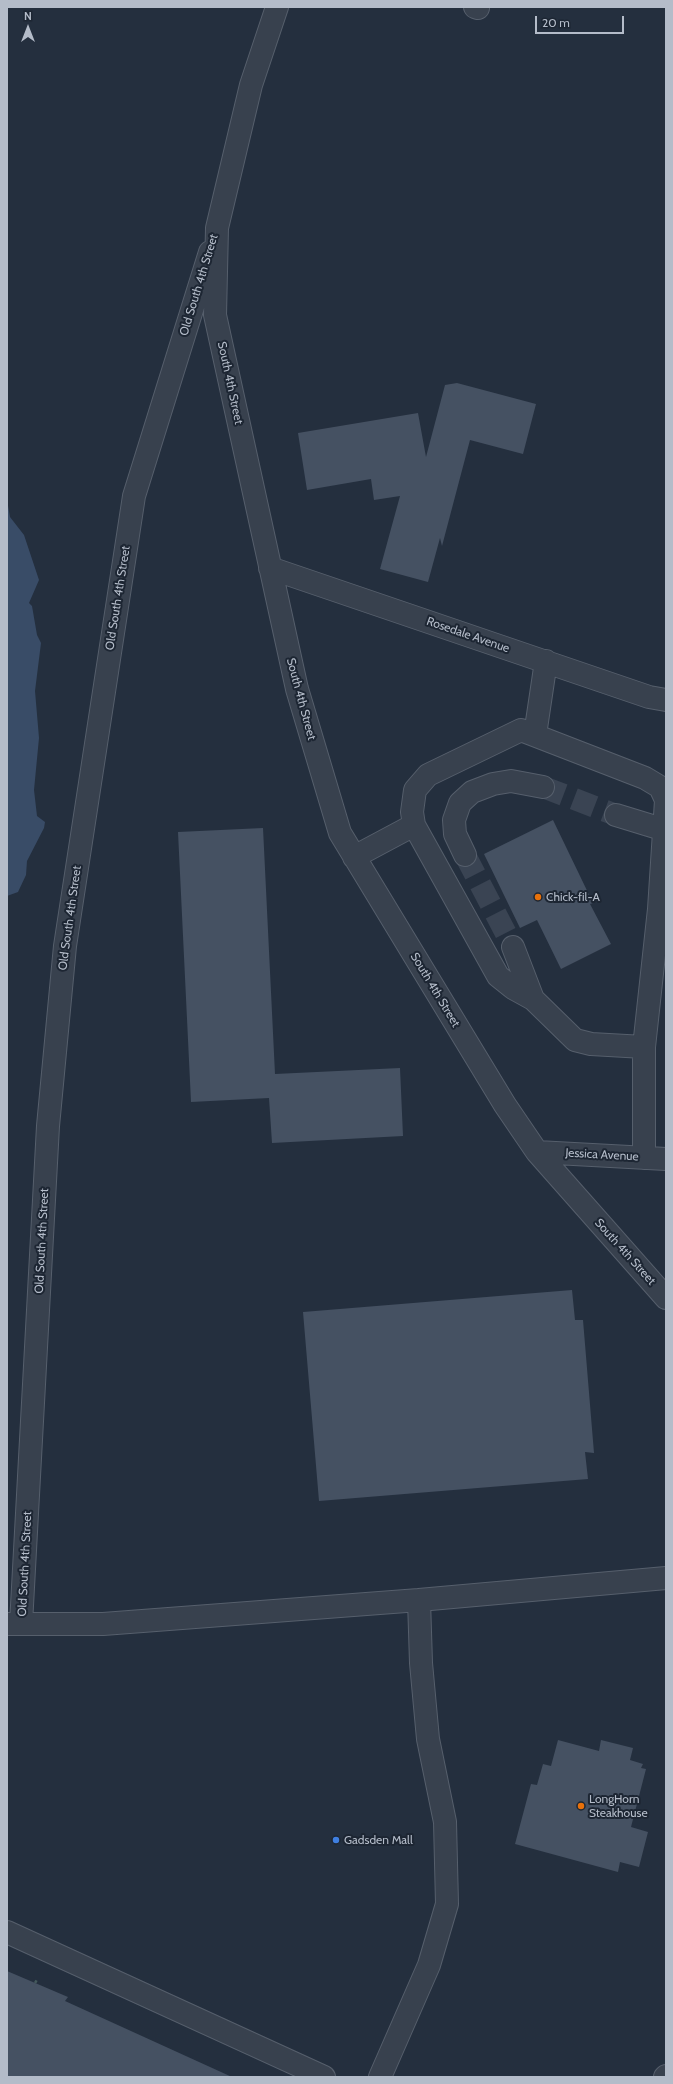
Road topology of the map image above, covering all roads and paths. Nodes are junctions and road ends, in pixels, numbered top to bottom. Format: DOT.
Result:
graph roads {
  1 [pos="277,7"];
  2 [pos="217,228"];
  3 [pos="270,568"];
  4 [pos="546,661"];
  5 [pos="666,700"];
  6 [pos="534,735"];
  7 [pos="543,787"];
  8 [pos="616,815"];
  9 [pos="414,825"];
  10 [pos="665,830"];
  11 [pos="465,855"];
  12 [pos="354,857"];
  13 [pos="514,947"];
  14 [pos="533,999"];
  15 [pos="644,1047"];
  16 [pos="537,1152"];
  17 [pos="644,1158"];
  18 [pos="666,1159"];
  19 [pos="666,1298"];
  20 [pos="666,1578"];
  21 [pos="419,1600"];
  22 [pos="14,1624"];
  23 [pos="7,1932"];
  24 [pos="38,1978"];
  25 [pos="35,1983"];
  26 [pos="324,2077"];
  27 [pos="380,2077"];
  1 -- 2 [label="street, South 4th Street"];
  2 -- 3 [label="street, South 4th Street"];
  2 -- 22 [label="street, Old South 4th Street"];
  3 -- 4 [label="street, Rosedale Avenue"];
  3 -- 12 [label="street, South 4th Street"];
  4 -- 5 [label="street, Rosedale Avenue"];
  4 -- 6 [label="street"];
  6 -- 9 [label="street"];
  6 -- 10 [label="street"];
  7 -- 11 [label="street"];
  8 -- 10 [label="street"];
  9 -- 12 [label="street"];
  9 -- 14 [label="street"];
  10 -- 15 [label="street"];
  12 -- 16 [label="street, South 4th Street"];
  13 -- 14 [label="street"];
  14 -- 15 [label="street"];
  15 -- 17 [label="street"];
  16 -- 17 [label="street, Jessica Avenue"];
  16 -- 19 [label="street, South 4th Street"];
  17 -- 18 [label="street, Jessica Avenue"];
  20 -- 21 [label="street"];
  21 -- 22 [label="street"];
  21 -- 27 [label="street"];
  23 -- 26 [label="street"];
  24 -- 25 [label="path"];
}
